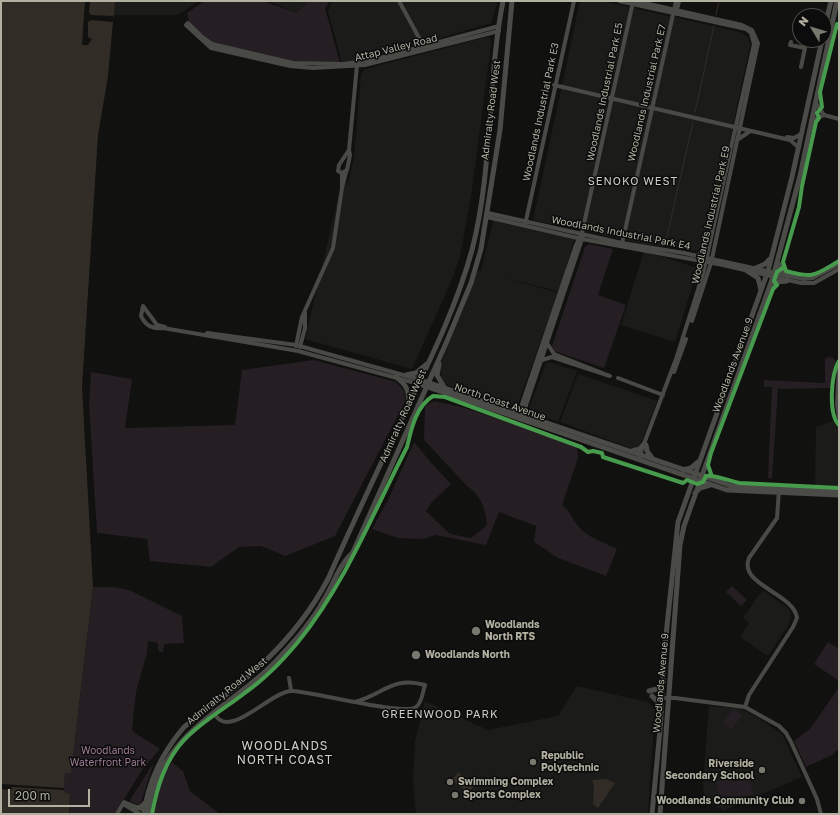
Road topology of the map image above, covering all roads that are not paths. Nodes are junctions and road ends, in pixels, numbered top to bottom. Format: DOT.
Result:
graph roads {
  1 [pos="399,1"];
  2 [pos="503,1"];
  3 [pos="512,1"];
  4 [pos="574,1"];
  5 [pos="619,1"];
  6 [pos="677,1"];
  7 [pos="837,1"];
  8 [pos="634,2"];
  9 [pos="674,11"];
  10 [pos="187,24"];
  11 [pos="499,29"];
  12 [pos="791,42"];
  13 [pos="425,47"];
  14 [pos="820,48"];
  15 [pos="357,64"];
  16 [pos="365,65"];
  17 [pos="801,67"];
  18 [pos="356,76"];
  19 [pos="554,85"];
  20 [pos="612,98"];
  21 [pos="815,102"];
  22 [pos="652,107"];
  23 [pos="824,115"];
  24 [pos="839,119"];
  25 [pos="811,122"];
  26 [pos="738,127"];
  27 [pos="750,132"];
  28 [pos="801,134"];
  29 [pos="737,140"];
  30 [pos="798,147"];
  31 [pos="348,150"];
  32 [pos="486,160"];
  33 [pos="494,160"];
  34 [pos="344,173"];
  35 [pos="493,179"];
  36 [pos="484,180"];
  37 [pos="487,215"];
  38 [pos="525,224"];
  39 [pos="581,236"];
  40 [pos="712,244"];
  41 [pos="622,245"];
  42 [pos="696,257"];
  43 [pos="772,257"];
  44 [pos="709,260"];
  45 [pos="777,262"];
  46 [pos="722,263"];
  47 [pos="839,264"];
  48 [pos="756,268"];
  49 [pos="839,269"];
  50 [pos="748,271"];
  51 [pos="706,274"];
  52 [pos="768,274"];
  53 [pos="774,275"];
  54 [pos="787,278"];
  55 [pos="764,294"];
  56 [pos="696,303"];
  57 [pos="547,343"];
  58 [pos="298,345"];
  59 [pos="296,351"];
  60 [pos="440,357"];
  61 [pos="542,360"];
  62 [pos="429,362"];
  63 [pos="839,366"];
  64 [pos="406,375"];
  65 [pos="396,377"];
  66 [pos="618,378"];
  67 [pos="420,382"];
  68 [pos="428,384"];
  69 [pos="444,387"];
  70 [pos="438,390"];
  71 [pos="663,395"];
  72 [pos="420,402"];
  73 [pos="410,404"];
  74 [pos="520,416"];
  75 [pos="839,417"];
  76 [pos="645,445"];
  77 [pos="629,452"];
  78 [pos="641,457"];
  79 [pos="652,458"];
  80 [pos="701,458"];
  81 [pos="705,462"];
  82 [pos="680,471"];
  83 [pos="697,478"];
  84 [pos="711,482"];
  85 [pos="370,488"];
  86 [pos="380,490"];
  87 [pos="689,490"];
  88 [pos="781,490"];
  89 [pos="839,490"];
  90 [pos="839,494"];
  91 [pos="693,496"];
  92 [pos="374,504"];
  93 [pos="360,509"];
  94 [pos="677,603"];
  95 [pos="668,605"];
  96 [pos="674,644"];
  97 [pos="665,645"];
  98 [pos="289,678"];
  99 [pos="663,683"];
  100 [pos="291,690"];
  101 [pos="662,696"];
  102 [pos="669,697"];
  103 [pos="354,702"];
  104 [pos="213,706"];
  105 [pos="745,707"];
  106 [pos="206,714"];
  107 [pos="214,714"];
  108 [pos="661,718"];
  109 [pos="146,802"];
  110 [pos="124,803"];
  111 [pos="136,808"];
  112 [pos="145,813"];
  113 [pos="117,814"];
  114 [pos="652,814"];
  115 [pos="660,814"];
  116 [pos="821,814"];
  1 -- 13 [label="street"];
  2 -- 11 [label="main road, Admiralty Road West"];
  3 -- 33 [label="main road, Admiralty Road West"];
  4 -- 19 [label="street, Woodlands Industrial Park E3"];
  5 -- 8 [label="street"];
  6 -- 9 [label="street, Woodlands Industrial Park E7"];
  7 -- 21 [label="main road, Woodlands Avenue 9"];
  8 -- 9 [label="street"];
  8 -- 20 [label="street, Woodlands Industrial Park E5"];
  9 -- 22 [label="street, Woodlands Industrial Park E7"];
  9 -- 26 [label="street, Woodlands Industrial Park E9"];
  10 -- 15 [label="street, Attap Valley Road"];
  11 -- 13 [label="street, Attap Valley Road"];
  11 -- 32 [label="main road, Admiralty Road West"];
  12 -- 17 [label="street"];
  13 -- 15 [label="street, Attap Valley Road"];
  13 -- 16 [label="street, Attap Valley Road"];
  14 -- 28 [label="main road, Woodlands Avenue 9"];
  15 -- 16 [label="street, Attap Valley Road"];
  15 -- 18 [label="street"];
  16 -- 18 [label="street"];
  18 -- 31 [label="street"];
  19 -- 20 [label="street"];
  19 -- 38 [label="street, Woodlands Industrial Park E3"];
  20 -- 22 [label="street"];
  20 -- 39 [label="street, Woodlands Industrial Park E5"];
  21 -- 23 [label="street"];
  21 -- 25 [label="main road, Woodlands Avenue 9"];
  22 -- 26 [label="street"];
  22 -- 41 [label="street, Woodlands Industrial Park E7"];
  23 -- 24 [label="street"];
  23 -- 25 [label="street"];
  25 -- 45 [label="main road, Woodlands Avenue 9"];
  26 -- 27 [label="street"];
  26 -- 28 [label="street"];
  26 -- 29 [label="street, Woodlands Industrial Park E9"];
  26 -- 40 [label="street, Woodlands Industrial Park E9"];
  27 -- 29 [label="street"];
  27 -- 30 [label="street"];
  28 -- 30 [label="main road, Woodlands Avenue 9"];
  29 -- 40 [label="street, Woodlands Industrial Park E9"];
  30 -- 43 [label="main road, Woodlands Avenue 9"];
  31 -- 34 [label="street"];
  31 -- 34 [label="street"];
  32 -- 33 [label="main road"];
  32 -- 36 [label="main road, Admiralty Road West"];
  33 -- 35 [label="main road, Admiralty Road West"];
  34 -- 58 [label="street"];
  35 -- 36 [label="main road"];
  35 -- 37 [label="main road, Admiralty Road West"];
  36 -- 62 [label="main road, Admiralty Road West"];
  37 -- 38 [label="street, Woodlands Industrial Park E4"];
  37 -- 60 [label="main road, Admiralty Road West"];
  38 -- 39 [label="street, Woodlands Industrial Park E4"];
  39 -- 41 [label="street, Woodlands Industrial Park E4"];
  39 -- 57 [label="street, Woodlands Industrial Park E5"];
  39 -- 74 [label="street, Woodlands Industrial Park E5"];
  40 -- 42 [label="street"];
  40 -- 44 [label="street, Woodlands Industrial Park E9"];
  40 -- 46 [label="street"];
  41 -- 42 [label="street, Woodlands Industrial Park E4"];
  42 -- 44 [label="street, Woodlands Industrial Park E4"];
  42 -- 51 [label="street"];
  43 -- 48 [label="main road"];
  43 -- 52 [label="main road, Woodlands Avenue 9"];
  44 -- 46 [label="street, Woodlands Industrial Park E4"];
  44 -- 51 [label="street, Woodlands Industrial Park E9"];
  45 -- 53 [label="main road, Woodlands Avenue 9"];
  45 -- 54 [label="main road"];
  46 -- 48 [label="street, Woodlands Industrial Park E4"];
  46 -- 50 [label="street, Woodlands Industrial Park E4"];
  46 -- 51 [label="street"];
  47 -- 54 [label="street"];
  48 -- 52 [label="street, Woodlands Industrial Park E4"];
  49 -- 54 [label="street"];
  50 -- 52 [label="street, Woodlands Industrial Park E4"];
  50 -- 55 [label="main road"];
  51 -- 56 [label="street, Woodlands Industrial Park E9"];
  52 -- 53 [label="street, Woodlands Industrial Park E4"];
  52 -- 55 [label="main road, Woodlands Avenue 9"];
  53 -- 54 [label="street, Woodlands Industrial Park E4"];
  53 -- 55 [label="main road, Woodlands Avenue 9"];
  54 -- 55 [label="main road"];
  55 -- 80 [label="main road, Woodlands Avenue 9"];
  55 -- 81 [label="main road, Woodlands Avenue 9"];
  56 -- 71 [label="street, Woodlands Industrial Park E9"];
  56 -- 76 [label="street, Woodlands Industrial Park E9"];
  57 -- 61 [label="street, Woodlands Industrial Park E5"];
  57 -- 61 [label="street"];
  58 -- 59 [label="street"];
  58 -- 59 [label="street, North Coast Avenue"];
  58 -- 64 [label="street, North Coast Avenue"];
  59 -- 65 [label="street, North Coast Avenue"];
  60 -- 68 [label="main road, Admiralty Road West"];
  60 -- 69 [label="main road"];
  61 -- 74 [label="street, Woodlands Industrial Park E5"];
  62 -- 64 [label="main road"];
  62 -- 67 [label="main road, Admiralty Road West"];
  63 -- 75 [label="street"];
  64 -- 67 [label="street, North Coast Avenue"];
  65 -- 67 [label="street, North Coast Avenue"];
  65 -- 73 [label="main road"];
  66 -- 71 [label="street"];
  67 -- 68 [label="main road, North Coast Avenue"];
  67 -- 73 [label="main road, Admiralty Road West"];
  68 -- 69 [label="main road, North Coast Avenue"];
  68 -- 70 [label="main road, North Coast Avenue"];
  68 -- 72 [label="main road, Admiralty Road West"];
  69 -- 74 [label="main road, North Coast Avenue"];
  70 -- 72 [label="main road"];
  70 -- 74 [label="main road, North Coast Avenue"];
  71 -- 76 [label="street, Woodlands Industrial Park E9"];
  72 -- 86 [label="main road, Admiralty Road West"];
  73 -- 85 [label="main road, Admiralty Road West"];
  74 -- 77 [label="main road, North Coast Avenue"];
  74 -- 78 [label="main road, North Coast Avenue"];
  76 -- 77 [label="main road"];
  76 -- 78 [label="street, Woodlands Industrial Park E9"];
  76 -- 79 [label="main road"];
  77 -- 78 [label="main road, North Coast Avenue"];
  78 -- 79 [label="main road, North Coast Avenue"];
  78 -- 82 [label="main road, North Coast Avenue"];
  79 -- 82 [label="main road, North Coast Avenue"];
  80 -- 82 [label="main road"];
  80 -- 83 [label="main road, Woodlands Avenue 9"];
  81 -- 83 [label="main road, Woodlands Avenue 9"];
  81 -- 84 [label="main road"];
  82 -- 83 [label="main road, North Coast Avenue"];
  82 -- 87 [label="main road"];
  83 -- 84 [label="main road, North Coast Avenue"];
  83 -- 87 [label="main road, Woodlands Avenue 9"];
  83 -- 91 [label="main road, Woodlands Avenue 9"];
  84 -- 88 [label="main road, North Coast Avenue"];
  84 -- 91 [label="main road"];
  85 -- 86 [label="main road"];
  85 -- 93 [label="main road, Admiralty Road West"];
  86 -- 92 [label="main road, Admiralty Road West"];
  87 -- 95 [label="main road, Woodlands Avenue 9"];
  88 -- 89 [label="main road"];
  88 -- 90 [label="main road"];
  88 -- 105 [label="street"];
  91 -- 94 [label="main road, Woodlands Avenue 9"];
  92 -- 93 [label="main road"];
  92 -- 107 [label="main road, Admiralty Road West"];
  93 -- 104 [label="main road, Admiralty Road West"];
  94 -- 95 [label="main road"];
  94 -- 96 [label="main road, Woodlands Avenue 9"];
  95 -- 97 [label="main road, Woodlands Avenue 9"];
  96 -- 97 [label="main road"];
  96 -- 102 [label="main road, Woodlands Avenue 9"];
  97 -- 99 [label="main road, Woodlands Avenue 9"];
  98 -- 100 [label="street"];
  99 -- 101 [label="main road, Woodlands Avenue 9"];
  99 -- 108 [label="main road"];
  100 -- 103 [label="street"];
  100 -- 107 [label="street"];
  101 -- 102 [label="street"];
  101 -- 108 [label="main road, Woodlands Avenue 9"];
  102 -- 105 [label="street"];
  102 -- 115 [label="main road, Woodlands Avenue 9"];
  103 -- 103 [label="street"];
  104 -- 106 [label="main road, Admiralty Road West"];
  104 -- 107 [label="main road"];
  105 -- 116 [label="street"];
  106 -- 107 [label="main road"];
  106 -- 109 [label="main road, Admiralty Road West"];
  106 -- 112 [label="main road, Admiralty Road West"];
  108 -- 114 [label="main road, Woodlands Avenue 9"];
  109 -- 111 [label="main road"];
  109 -- 112 [label="main road, Admiralty Road West"];
  110 -- 111 [label="street"];
  110 -- 112 [label="street"];
  110 -- 113 [label="street"];
  111 -- 112 [label="street"];
}
